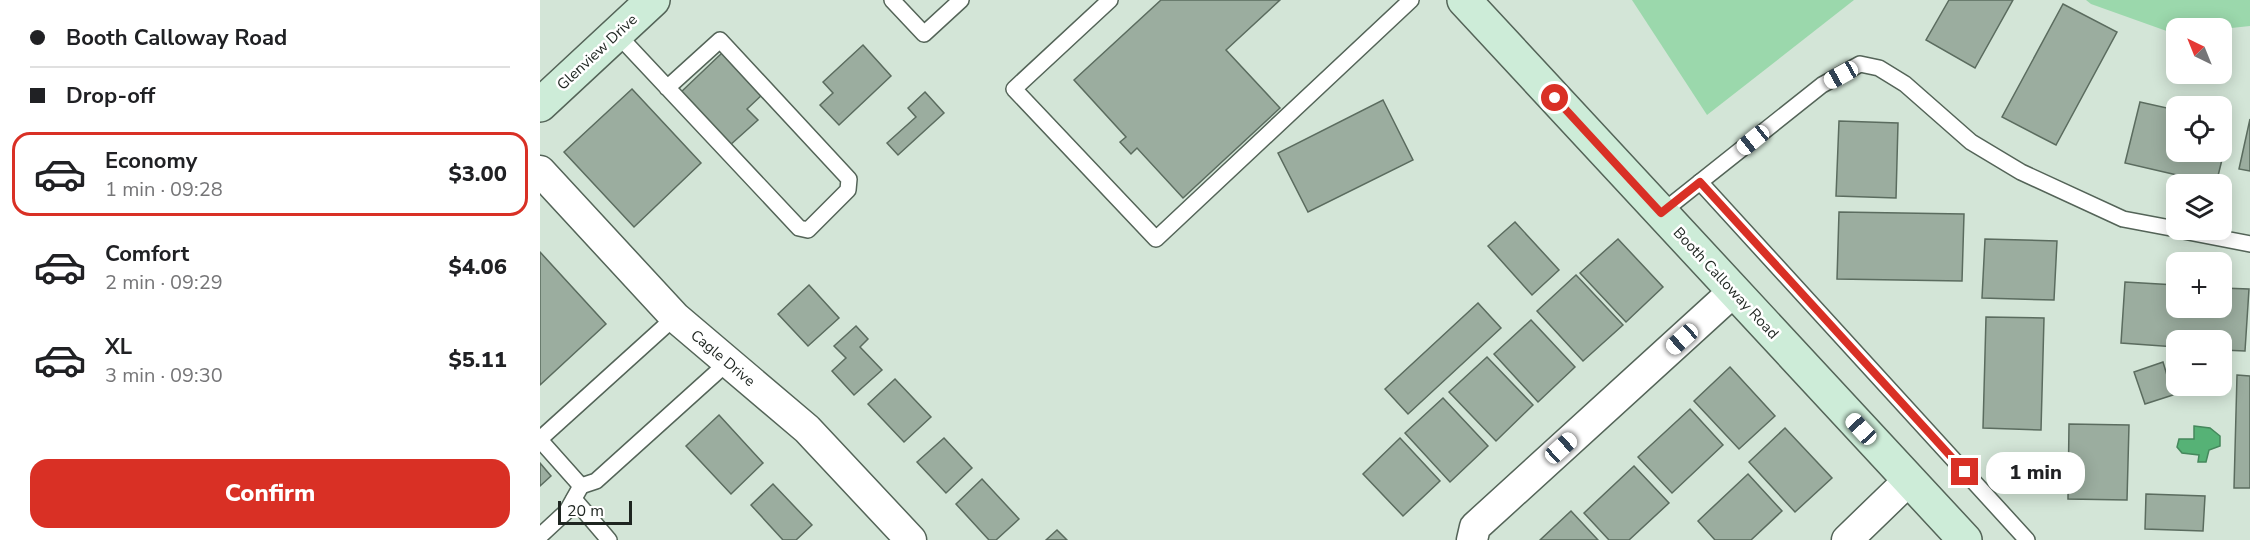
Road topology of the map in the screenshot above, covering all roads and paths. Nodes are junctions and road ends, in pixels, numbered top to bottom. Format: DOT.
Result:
graph roads {
  1 [pos="653,0"];
  2 [pos="892,0"];
  3 [pos="961,0"];
  4 [pos="1110,0"];
  5 [pos="1411,0"];
  6 [pos="1464,0"];
  7 [pos="617,34"];
  8 [pos="667,88"];
  9 [pos="540,105"];
  10 [pos="540,171"];
  11 [pos="1700,182"];
  12 [pos="1661,213"];
  13 [pos="2166,227"];
  14 [pos="2231,240"];
  15 [pos="2250,244"];
  16 [pos="1734,291"];
  17 [pos="675,317"];
  18 [pos="727,363"];
  19 [pos="540,440"];
  20 [pos="1909,480"];
  21 [pos="578,493"];
  22 [pos="540,536"];
  23 [pos="609,540"];
  24 [pos="911,540"];
  25 [pos="1472,540"];
  26 [pos="1847,540"];
  27 [pos="1965,540"];
  28 [pos="2027,540"];
  1 -- 7 [label="street, Glenview Drive"];
  2 -- 3 [label="lane"];
  4 -- 5 [label="lane"];
  6 -- 12 [label="street, Booth Calloway Road"];
  7 -- 8 [label="lane"];
  7 -- 9 [label="street, Glenview Drive"];
  8 -- 8 [label="lane"];
  10 -- 17 [label="street, Cagle Drive"];
  11 -- 12 [label="lane"];
  11 -- 13 [label="lane"];
  11 -- 28 [label="lane"];
  12 -- 16 [label="street, Booth Calloway Road"];
  14 -- 15 [label="lane"];
  16 -- 20 [label="street, Booth Calloway Road"];
  16 -- 25 [label="street"];
  17 -- 18 [label="street, Cagle Drive"];
  17 -- 19 [label="lane"];
  18 -- 21 [label="lane"];
  18 -- 24 [label="street, Cagle Drive"];
  19 -- 21 [label="lane"];
  20 -- 26 [label="street"];
  20 -- 27 [label="street, Booth Calloway Road"];
  21 -- 22 [label="lane"];
  21 -- 23 [label="lane"];
}
